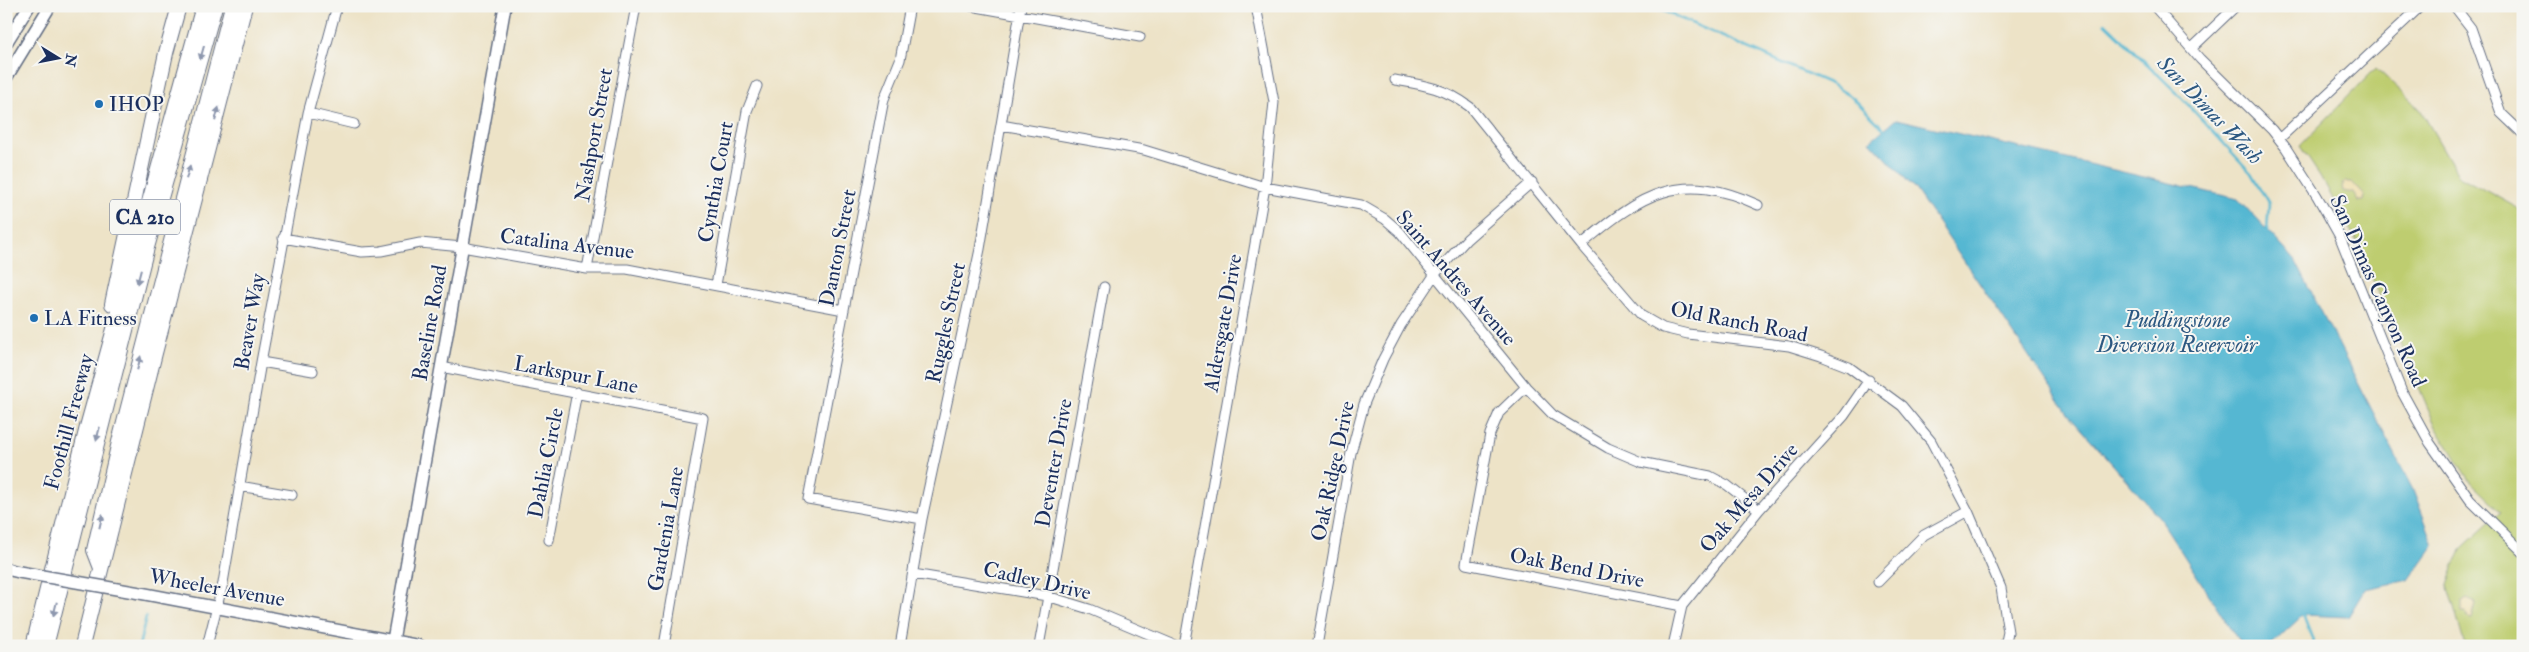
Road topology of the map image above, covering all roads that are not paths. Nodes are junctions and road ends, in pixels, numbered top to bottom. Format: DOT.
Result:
graph roads {
  1 [pos="29,6"];
  2 [pos="50,6"];
  3 [pos="179,6"];
  4 [pos="202,6"];
  5 [pos="215,6"];
  6 [pos="232,6"];
  7 [pos="245,6"];
  8 [pos="337,6"];
  9 [pos="505,6"];
  10 [pos="636,6"];
  11 [pos="910,6"];
  12 [pos="971,6"];
  13 [pos="1256,6"];
  14 [pos="2154,6"];
  15 [pos="2236,6"];
  16 [pos="2421,6"];
  17 [pos="2454,6"];
  18 [pos="1021,10"];
  19 [pos="1140,37"];
  20 [pos="6,43"];
  21 [pos="2192,48"];
  22 [pos="6,78"];
  23 [pos="1394,80"];
  24 [pos="757,86"];
  25 [pos="308,113"];
  26 [pos="354,124"];
  27 [pos="1001,125"];
  28 [pos="2523,134"];
  29 [pos="2279,139"];
  30 [pos="1532,182"];
  31 [pos="1265,187"];
  32 [pos="1758,205"];
  33 [pos="283,238"];
  34 [pos="1580,245"];
  35 [pos="462,248"];
  36 [pos="587,269"];
  37 [pos="1434,274"];
  38 [pos="716,286"];
  39 [pos="1104,288"];
  40 [pos="844,310"];
  41 [pos="261,362"];
  42 [pos="441,367"];
  43 [pos="313,371"];
  44 [pos="1869,380"];
  45 [pos="1526,387"];
  46 [pos="576,392"];
  47 [pos="703,418"];
  48 [pos="87,428"];
  49 [pos="239,486"];
  50 [pos="292,495"];
  51 [pos="1760,510"];
  52 [pos="1968,511"];
  53 [pos="922,520"];
  54 [pos="549,540"];
  55 [pos="2523,552"];
  56 [pos="101,568"];
  57 [pos="6,569"];
  58 [pos="913,574"];
  59 [pos="1878,582"];
  60 [pos="1047,596"];
  61 [pos="217,606"];
  62 [pos="1682,606"];
  63 [pos="392,643"];
  64 [pos="33,646"];
  65 [pos="46,646"];
  66 [pos="82,646"];
  67 [pos="207,646"];
  68 [pos="420,646"];
  69 [pos="664,646"];
  70 [pos="900,646"];
  71 [pos="1039,646"];
  72 [pos="1177,646"];
  73 [pos="1184,646"];
  74 [pos="1317,646"];
  75 [pos="1673,646"];
  76 [pos="2005,646"];
  1 -- 20 [label="main road"];
  2 -- 22 [label="main road"];
  3 -- 48 [label="highway"];
  4 -- 48 [label="highway, Foothill Freeway / CA 210"];
  5 -- 65 [label="highway, one-way"];
  56 -- 6 [label="highway, one-way"];
  56 -- 7 [label="highway, CA 210, one-way"];
  8 -- 25 [label="street, Beaver Way"];
  9 -- 35 [label="main road, Baseline Road"];
  10 -- 36 [label="street, Nashport Street"];
  11 -- 40 [label="street, Danton Street"];
  12 -- 18 [label="street"];
  13 -- 31 [label="street, Aldersgate Drive"];
  14 -- 21 [label="street, San Dimas Canyon Road"];
  15 -- 21 [label="street"];
  16 -- 29 [label="street"];
  17 -- 28 [label="street"];
  18 -- 19 [label="street"];
  18 -- 27 [label="street, Ruggles Street"];
  21 -- 29 [label="street, San Dimas Canyon Road"];
  23 -- 30 [label="street, Old Ranch Road"];
  24 -- 38 [label="street, Cynthia Court"];
  25 -- 26 [label="street"];
  25 -- 33 [label="street, Beaver Way"];
  27 -- 31 [label="street, Saint Andres Avenue"];
  27 -- 53 [label="street, Ruggles Street"];
  29 -- 55 [label="street, San Dimas Canyon Road"];
  30 -- 34 [label="street, Old Ranch Road"];
  30 -- 37 [label="street, Oak Ridge Drive"];
  31 -- 37 [label="street, Saint Andres Avenue"];
  31 -- 73 [label="street, Aldersgate Drive"];
  32 -- 34 [label="street"];
  33 -- 35 [label="street, Catalina Avenue"];
  33 -- 41 [label="street, Beaver Way"];
  34 -- 44 [label="street, Old Ranch Road"];
  35 -- 36 [label="street, Catalina Avenue"];
  35 -- 42 [label="main road, Baseline Road"];
  36 -- 38 [label="street, Catalina Avenue"];
  37 -- 45 [label="street, Saint Andres Avenue"];
  37 -- 74 [label="street, Oak Ridge Drive"];
  38 -- 40 [label="street, Catalina Avenue"];
  39 -- 60 [label="street, Deventer Drive"];
  40 -- 53 [label="street, Danton Street"];
  41 -- 43 [label="street"];
  41 -- 49 [label="street, Beaver Way"];
  42 -- 46 [label="street, Larkspur Lane"];
  42 -- 63 [label="main road, Baseline Road"];
  44 -- 51 [label="street, Oak Mesa Drive"];
  44 -- 52 [label="street, Old Ranch Road"];
  45 -- 51 [label="street, Saint Andres Avenue"];
  45 -- 62 [label="street, Oak Bend Drive"];
  46 -- 47 [label="street, Larkspur Lane"];
  46 -- 54 [label="street, Dahlia Circle"];
  47 -- 69 [label="street, Gardenia Lane"];
  48 -- 64 [label="highway, Foothill Freeway / CA 210"];
  49 -- 50 [label="street"];
  49 -- 61 [label="street, Beaver Way"];
  51 -- 62 [label="street, Oak Mesa Drive"];
  52 -- 59 [label="street"];
  52 -- 76 [label="street, Old Ranch Road"];
  53 -- 58 [label="street, Ruggles Street"];
  56 -- 66 [label="highway, CA 210"];
  57 -- 61 [label="main road, Wheeler Avenue, bridge"];
  58 -- 60 [label="street, Cadley Drive"];
  58 -- 70 [label="street, Ruggles Street"];
  60 -- 71 [label="street, Deventer Drive"];
  60 -- 72 [label="street, Cadley Drive"];
  61 -- 63 [label="main road, Wheeler Avenue"];
  61 -- 67 [label="street, Beaver Way"];
  62 -- 75 [label="street, Oak Mesa Drive"];
  63 -- 68 [label="main road, Wheeler Avenue"];
}
